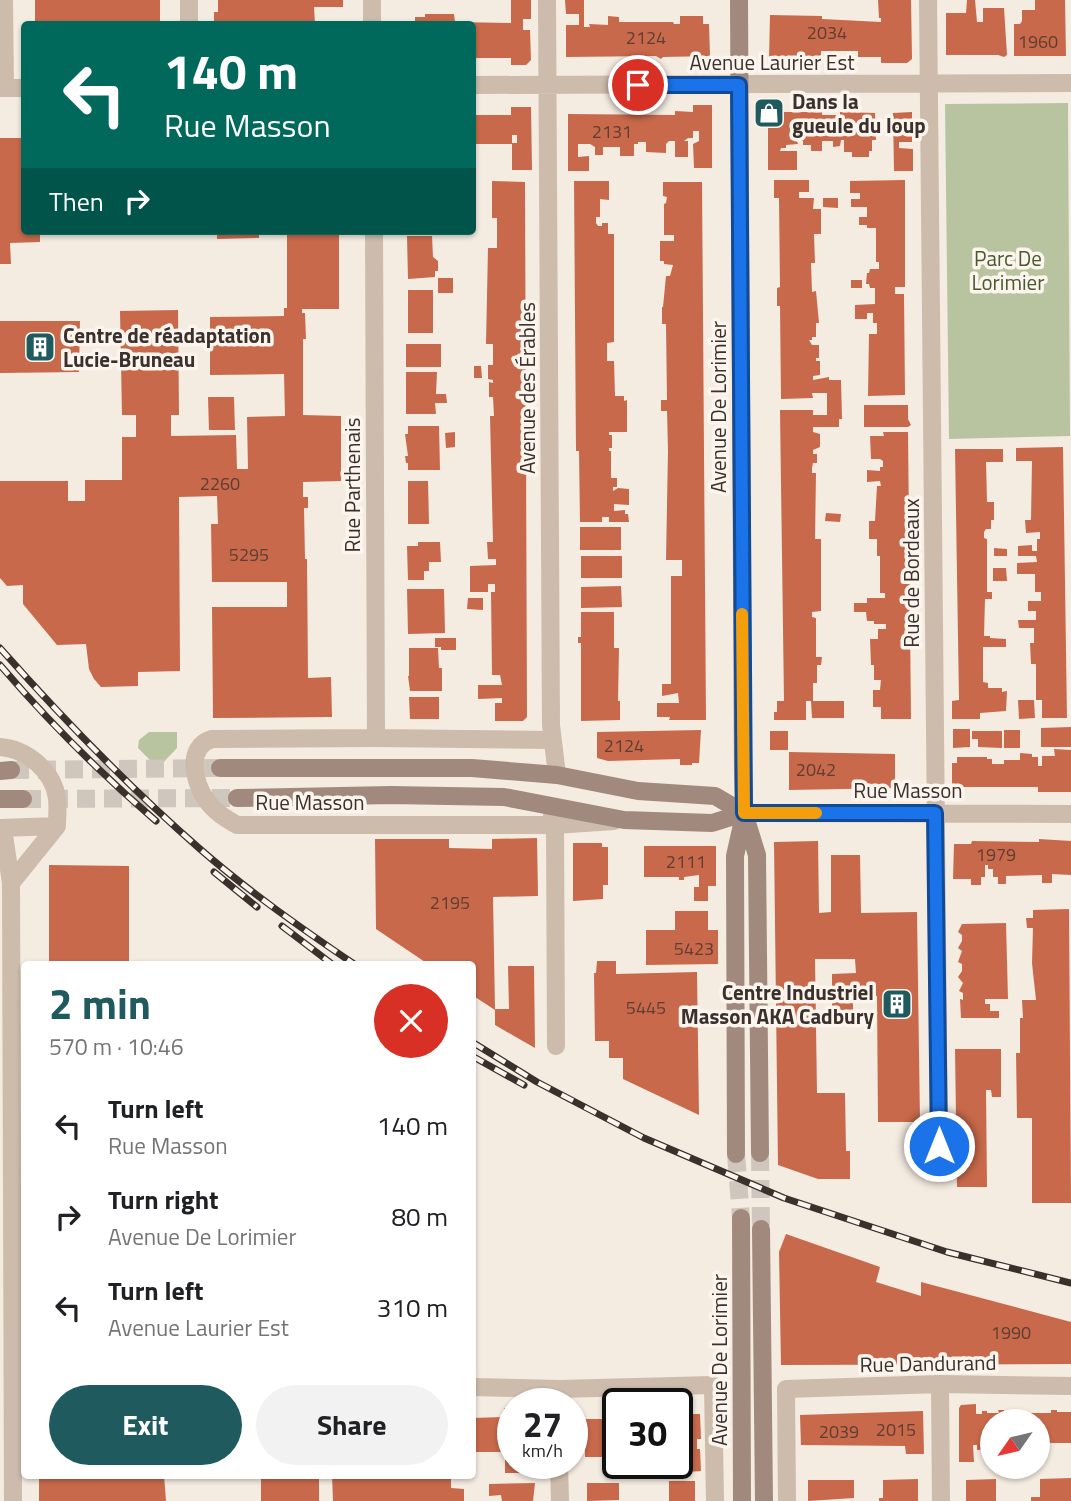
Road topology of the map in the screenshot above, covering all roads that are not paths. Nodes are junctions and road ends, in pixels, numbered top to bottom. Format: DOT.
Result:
graph roads {
  1 [pos="4,0"];
  2 [pos="189,0"];
  3 [pos="372,0"];
  4 [pos="547,0"];
  5 [pos="739,0"];
  6 [pos="928,0"];
  7 [pos="189,21"];
  8 [pos="372,21"];
  9 [pos="1071,83"];
  10 [pos="927,84"];
  11 [pos="476,85"];
  12 [pos="548,85"];
  13 [pos="739,85"];
  14 [pos="2,88"];
  15 [pos="21,88"];
  16 [pos="374,235"];
  17 [pos="376,738"];
  18 [pos="551,740"];
  19 [pos="0,747"];
  20 [pos="220,768"];
  21 [pos="557,775"];
  22 [pos="237,798"];
  23 [pos="0,799"];
  24 [pos="23,799"];
  25 [pos="548,805"];
  26 [pos="744,813"];
  27 [pos="935,813"];
  28 [pos="1071,814"];
  29 [pos="624,820"];
  30 [pos="555,825"];
  31 [pos="57,826"];
  32 [pos="1,828"];
  33 [pos="11,883"];
  34 [pos="556,1046"];
  35 [pos="939,1146"];
  36 [pos="760,1153"];
  37 [pos="736,1154"];
  38 [pos="741,1218"];
  39 [pos="761,1229"];
  40 [pos="12,1379"];
  41 [pos="940,1384"];
  42 [pos="1071,1386"];
  43 [pos="476,1387"];
  44 [pos="497,1390"];
  45 [pos="588,1394"];
  46 [pos="559,1479"];
  47 [pos="13,1501"];
  48 [pos="560,1501"];
  49 [pos="715,1501"];
  50 [pos="742,1501"];
  51 [pos="764,1501"];
  52 [pos="788,1501"];
  53 [pos="941,1501"];
  1 -- 14 [label="street"];
  2 -- 7 [label="street"];
  3 -- 8 [label="street"];
  4 -- 12 [label="street, Avenue des Érables"];
  5 -- 13 [label="main road, Avenue De Lorimier"];
  6 -- 10 [label="street, Rue de Bordeaux"];
  9 -- 10 [label="street, Avenue Laurier Est"];
  10 -- 13 [label="street, Avenue Laurier Est"];
  10 -- 27 [label="street, Rue de Bordeaux"];
  11 -- 12 [label="street, Avenue Laurier Est"];
  12 -- 13 [label="street, Avenue Laurier Est"];
  12 -- 18 [label="street, Avenue des Érables"];
  13 -- 26 [label="main road, Avenue De Lorimier"];
  14 -- 15 [label="street"];
  16 -- 17 [label="street, Rue Parthenais"];
  17 -- 18 [label="street, Rue Masson"];
  17 -- 30 [label="street, Rue Masson"];
  18 -- 21 [label="street, Avenue des Érables"];
  19 -- 31 [label="street"];
  20 -- 21 [label="main road, Rue Masson"];
  21 -- 26 [label="main road, Rue Masson"];
  22 -- 25 [label="main road, Rue Masson"];
  23 -- 24 [label="main road"];
  25 -- 29 [label="main road, Rue Masson"];
  25 -- 30 [label="street"];
  26 -- 27 [label="street, Rue Masson"];
  26 -- 29 [label="main road, Rue Masson"];
  26 -- 36 [label="main road, Avenue De Lorimier"];
  26 -- 37 [label="main road, Avenue De Lorimier"];
  27 -- 28 [label="street, Rue Masson"];
  27 -- 35 [label="street, Rue de Bordeaux"];
  29 -- 30 [label="street, Rue Masson"];
  30 -- 34 [label="street"];
  31 -- 32 [label="street"];
  31 -- 33 [label="street"];
  32 -- 33 [label="street"];
  33 -- 40 [label="street"];
  38 -- 50 [label="main road, Avenue De Lorimier"];
  39 -- 51 [label="main road, Avenue De Lorimier"];
  40 -- 47 [label="street"];
  41 -- 42 [label="street, Rue Dandurand"];
  41 -- 52 [label="street, Rue Dandurand"];
  41 -- 53 [label="street"];
  43 -- 44 [label="street"];
  45 -- 49 [label="street, Avenue De Lorimier"];
  46 -- 48 [label="street"];
}
